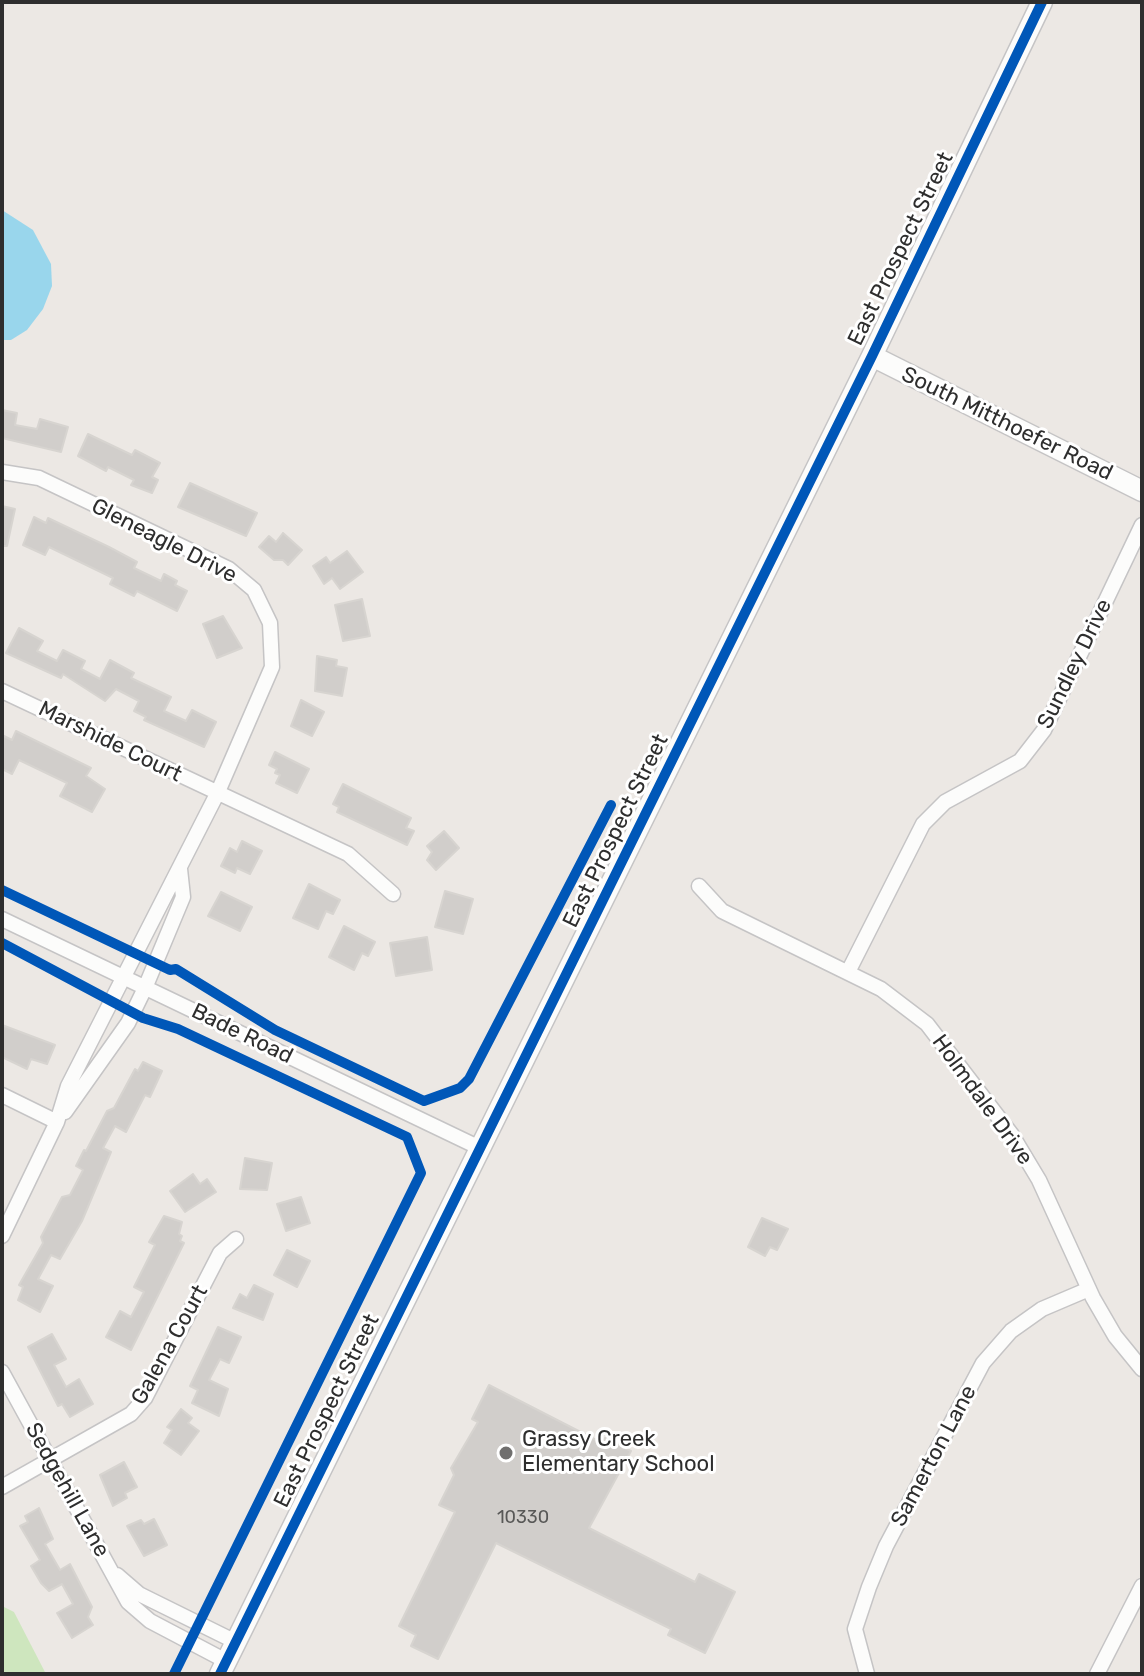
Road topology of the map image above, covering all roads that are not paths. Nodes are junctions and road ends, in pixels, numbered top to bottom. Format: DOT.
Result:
graph roads {
  1 [pos="1042,2"];
  2 [pos="872,356"];
  3 [pos="2,472"];
  4 [pos="1142,491"];
  5 [pos="1142,525"];
  6 [pos="2,691"];
  7 [pos="217,794"];
  8 [pos="180,869"];
  9 [pos="699,886"];
  10 [pos="393,894"];
  11 [pos="2,919"];
  12 [pos="848,972"];
  13 [pos="126,979"];
  14 [pos="145,988"];
  15 [pos="2,1095"];
  16 [pos="57,1122"];
  17 [pos="482,1149"];
  18 [pos="2,1236"];
  19 [pos="236,1239"];
  20 [pos="1089,1289"];
  21 [pos="1142,1369"];
  22 [pos="2,1372"];
  23 [pos="51,1462"];
  24 [pos="2,1487"];
  25 [pos="108,1566"];
  26 [pos="1142,1586"];
  27 [pos="236,1642"];
  28 [pos="223,1668"];
  29 [pos="867,1674"];
  30 [pos="1097,1674"];
  1 -- 2 [label="street, East Prospect Street"];
  2 -- 4 [label="street, South Mitthoefer Road"];
  2 -- 17 [label="street, East Prospect Street"];
  3 -- 7 [label="street, Gleneagle Drive"];
  5 -- 12 [label="street, Sundley Drive"];
  6 -- 7 [label="street, Marshide Court"];
  7 -- 8 [label="street, Gleneagle Drive"];
  7 -- 10 [label="street, Marshide Court"];
  8 -- 13 [label="street, Gleneagle Drive"];
  8 -- 14 [label="street"];
  9 -- 12 [label="street, Holmdale Drive"];
  11 -- 13 [label="street, Bade Road"];
  12 -- 20 [label="street, Holmdale Drive"];
  13 -- 14 [label="street, Bade Road"];
  13 -- 16 [label="street, Gleneagle Drive"];
  14 -- 16 [label="street"];
  14 -- 17 [label="street, Bade Road"];
  15 -- 16 [label="street"];
  16 -- 18 [label="street"];
  17 -- 27 [label="street, East Prospect Street"];
  19 -- 23 [label="street, Galena Court"];
  20 -- 21 [label="street, Holmdale Drive"];
  20 -- 29 [label="street, Samerton Lane"];
  22 -- 23 [label="street, Sedgehill Lane"];
  23 -- 24 [label="street, Galena Court"];
  23 -- 25 [label="street, Sedgehill Lane"];
  25 -- 27 [label="street, Sedgehill Lane"];
  25 -- 28 [label="street, Sedgehill Lane"];
  26 -- 30 [label="street"];
  27 -- 28 [label="street, East Prospect Street"];
}
